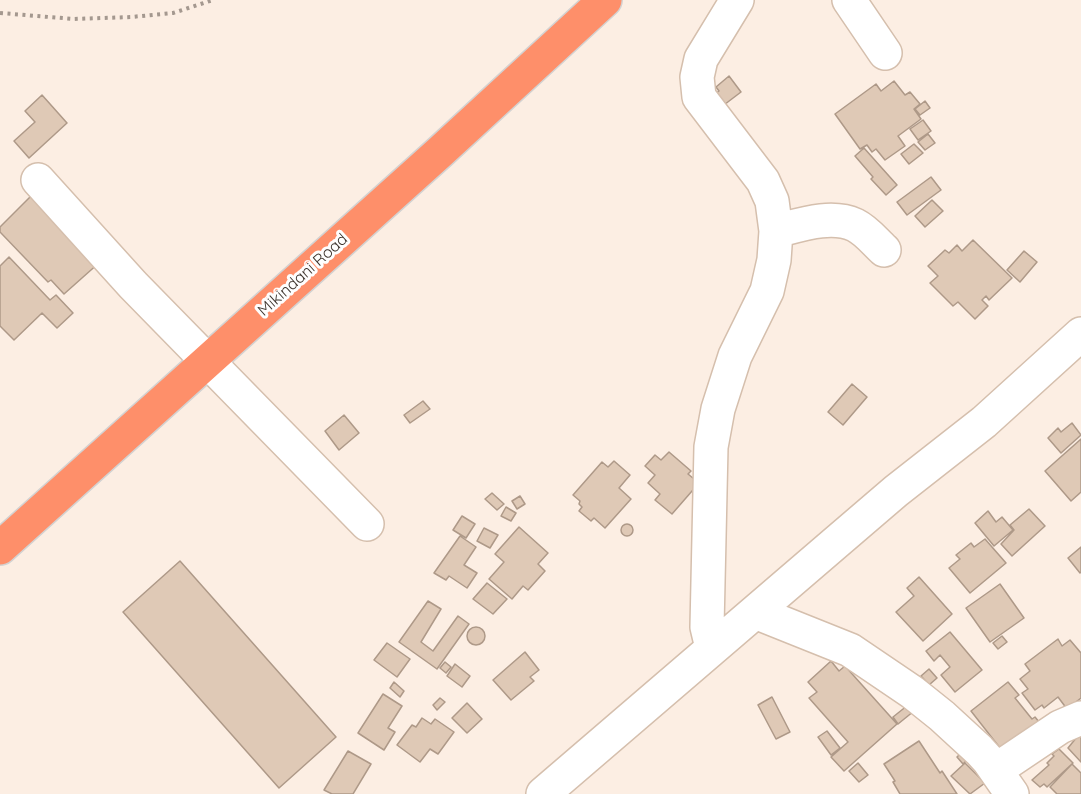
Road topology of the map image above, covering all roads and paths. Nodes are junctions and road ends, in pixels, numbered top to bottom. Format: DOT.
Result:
graph roads {
  1 [pos="213,0"];
  2 [pos="604,0"];
  3 [pos="737,0"];
  4 [pos="849,0"];
  5 [pos="0,13"];
  6 [pos="885,53"];
  7 [pos="38,180"];
  8 [pos="776,231"];
  9 [pos="884,250"];
  10 [pos="1081,334"];
  11 [pos="207,361"];
  12 [pos="367,524"];
  13 [pos="0,548"];
  14 [pos="755,612"];
  15 [pos="712,648"];
  16 [pos="1081,718"];
  17 [pos="1004,782"];
  18 [pos="543,794"];
  1 -- 5 [label="path"];
  2 -- 11 [label="highway, Mikindani Road"];
  3 -- 8 [label="street"];
  4 -- 6 [label="street"];
  7 -- 11 [label="street"];
  8 -- 9 [label="street"];
  8 -- 15 [label="street"];
  10 -- 14 [label="street"];
  11 -- 12 [label="street"];
  11 -- 13 [label="highway, Mikindani Road"];
  14 -- 15 [label="street"];
  14 -- 17 [label="street"];
  15 -- 18 [label="street"];
  16 -- 17 [label="street"];
}
